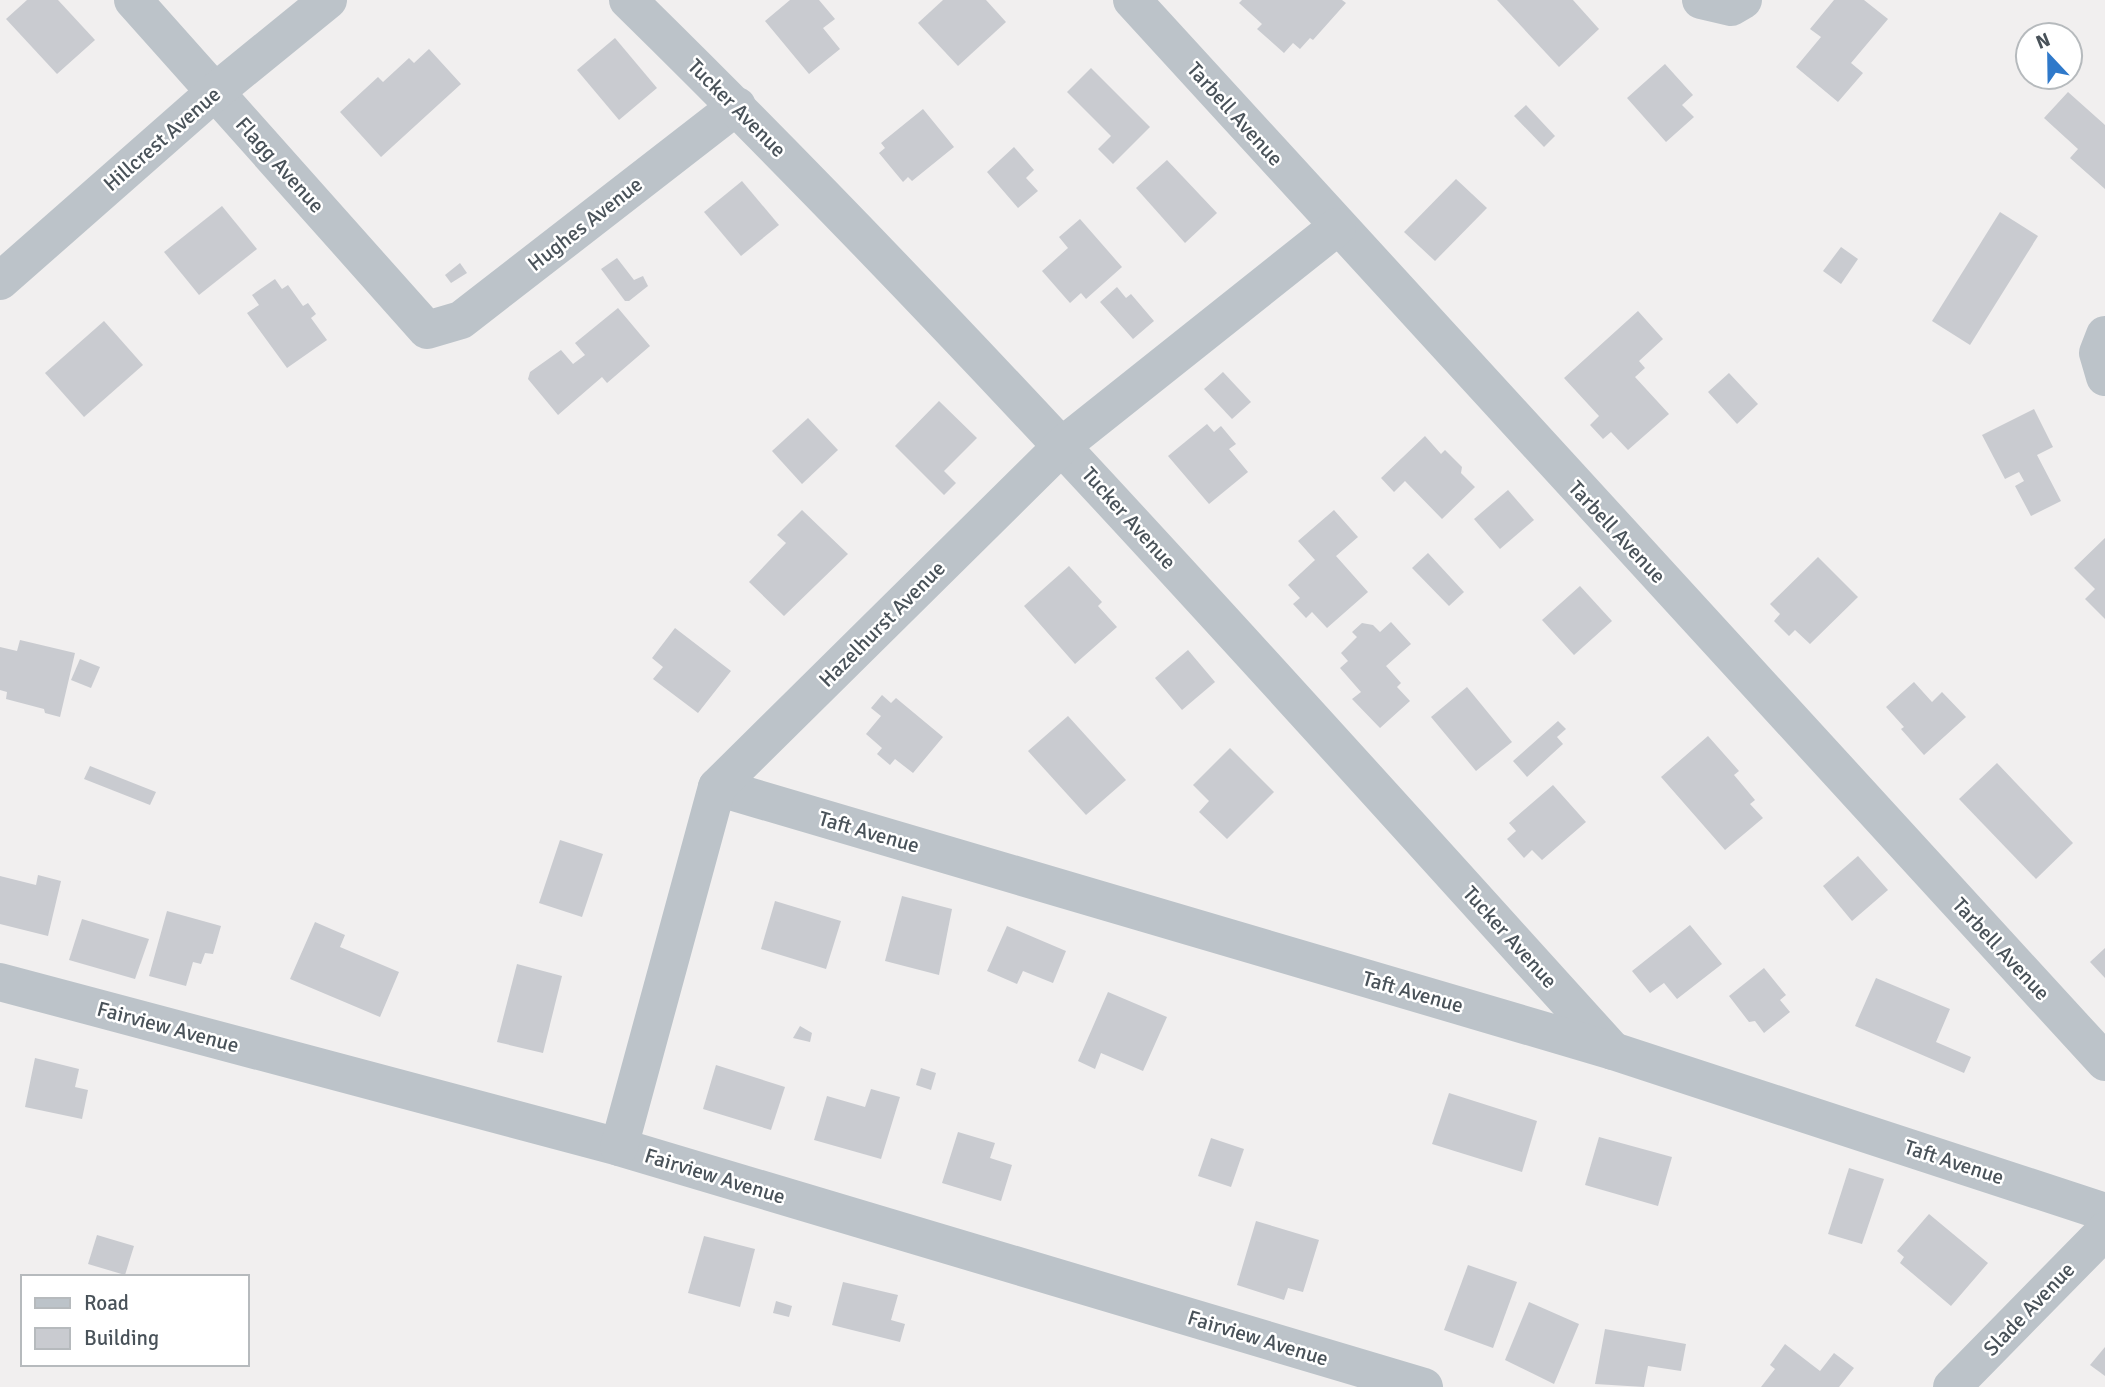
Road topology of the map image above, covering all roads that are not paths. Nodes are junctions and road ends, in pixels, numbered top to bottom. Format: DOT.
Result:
graph roads {
  1 [pos="133,0"];
  2 [pos="328,0"];
  3 [pos="628,0"];
  4 [pos="1132,0"];
  5 [pos="215,92"];
  6 [pos="737,106"];
  7 [pos="1337,227"];
  8 [pos="0,281"];
  9 [pos="427,330"];
  10 [pos="2105,335"];
  11 [pos="2105,377"];
  12 [pos="1063,445"];
  13 [pos="717,787"];
  14 [pos="0,982"];
  15 [pos="1614,1051"];
  16 [pos="2105,1062"];
  17 [pos="619,1147"];
  18 [pos="2105,1212"];
  19 [pos="2105,1231"];
  20 [pos="1424,1387"];
  21 [pos="1952,1387"];
  1 -- 5 [label="street, Flagg Avenue"];
  2 -- 5 [label="street, Hillcrest Avenue"];
  3 -- 6 [label="street, Tucker Avenue"];
  4 -- 7 [label="street, Tarbell Avenue"];
  5 -- 8 [label="street, Hillcrest Avenue"];
  5 -- 9 [label="street, Flagg Avenue"];
  6 -- 9 [label="street, Hughes Avenue"];
  6 -- 12 [label="street, Tucker Avenue"];
  7 -- 12 [label="street, Hazelhurst Avenue"];
  7 -- 16 [label="street, Tarbell Avenue"];
  10 -- 11 [label="street"];
  12 -- 13 [label="street, Hazelhurst Avenue"];
  12 -- 15 [label="street, Tucker Avenue"];
  13 -- 15 [label="street, Taft Avenue"];
  13 -- 17 [label="street"];
  14 -- 17 [label="street, Fairview Avenue"];
  15 -- 18 [label="street, Taft Avenue"];
  17 -- 20 [label="street, Fairview Avenue"];
  19 -- 21 [label="street, Slade Avenue"];
}
